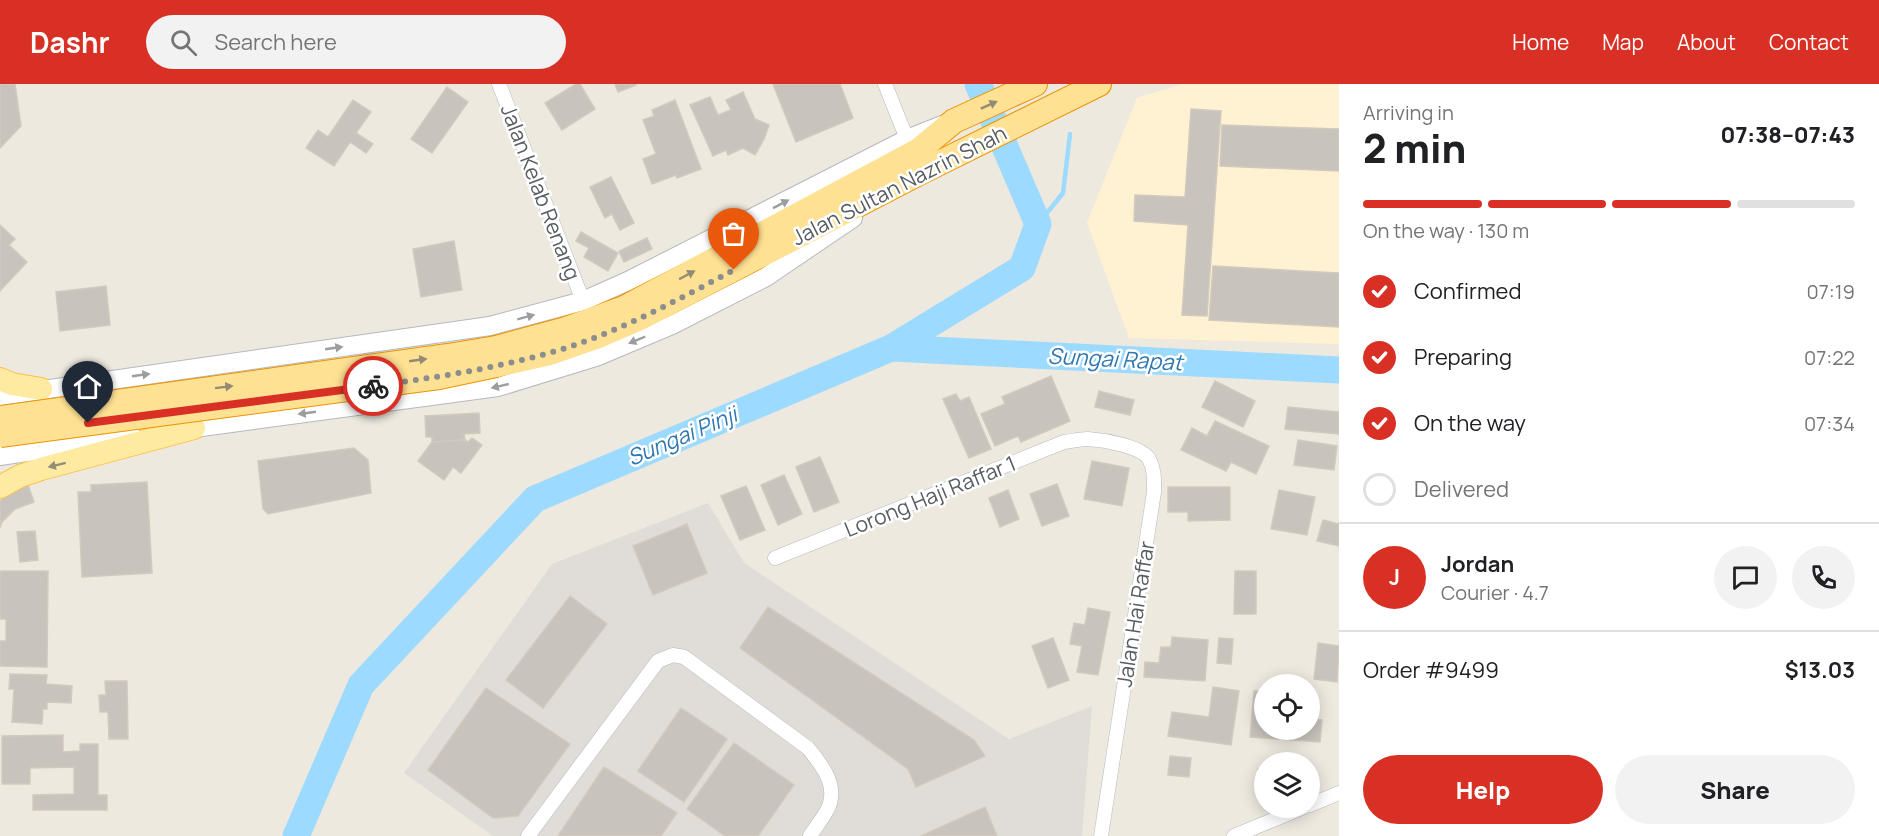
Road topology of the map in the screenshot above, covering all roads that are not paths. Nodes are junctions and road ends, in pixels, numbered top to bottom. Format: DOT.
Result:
graph roads {
  1 [pos="499,84"];
  2 [pos="885,84"];
  3 [pos="1099,84"];
  4 [pos="1030,87"];
  5 [pos="954,121"];
  6 [pos="907,139"];
  7 [pos="921,172"];
  8 [pos="583,301"];
  9 [pos="496,357"];
  10 [pos="0,379"];
  11 [pos="37,389"];
  12 [pos="0,396"];
  13 [pos="0,418"];
  14 [pos="194,428"];
  15 [pos="0,435"];
  16 [pos="1087,439"];
  17 [pos="49,447"];
  18 [pos="0,456"];
  19 [pos="0,487"];
  20 [pos="775,558"];
  21 [pos="1339,793"];
  22 [pos="1320,801"];
  23 [pos="1277,818"];
  24 [pos="528,836"];
  25 [pos="810,836"];
  26 [pos="1101,836"];
  27 [pos="1234,836"];
  1 -- 8 [label="street, Jalan Kelab Renang"];
  2 -- 6 [label="street"];
  3 -- 7 [label="highway, Jalan Sultan Nazrin Shah"];
  5 -- 4 [label="highway, Jalan Sultan Nazrin Shah, one-way"];
  5 -- 6 [label="street"];
  9 -- 5 [label="highway, Jalan Sultan Nazrin Shah, one-way"];
  8 -- 6 [label="street, one-way"];
  7 -- 9 [label="highway, Jalan Sultan Nazrin Shah"];
  7 -- 14 [label="street, one-way"];
  11 -- 8 [label="street, one-way"];
  13 -- 9 [label="highway, Jalan Sultan Nazrin Shah, one-way, bridge"];
  9 -- 15 [label="highway, Jalan Sultan Nazrin Shah, bridge"];
  10 -- 11 [label="main road"];
  11 -- 12 [label="street"];
  11 -- 17 [label="street"];
  14 -- 17 [label="street"];
  14 -- 19 [label="main road, one-way"];
  16 -- 20 [label="street, Lorong Haji Raffar 1"];
  16 -- 26 [label="street, Jalan Hai Raffar"];
  17 -- 18 [label="street"];
  21 -- 22 [label="street"];
  23 -- 27 [label="street"];
  24 -- 25 [label="street"];
}
